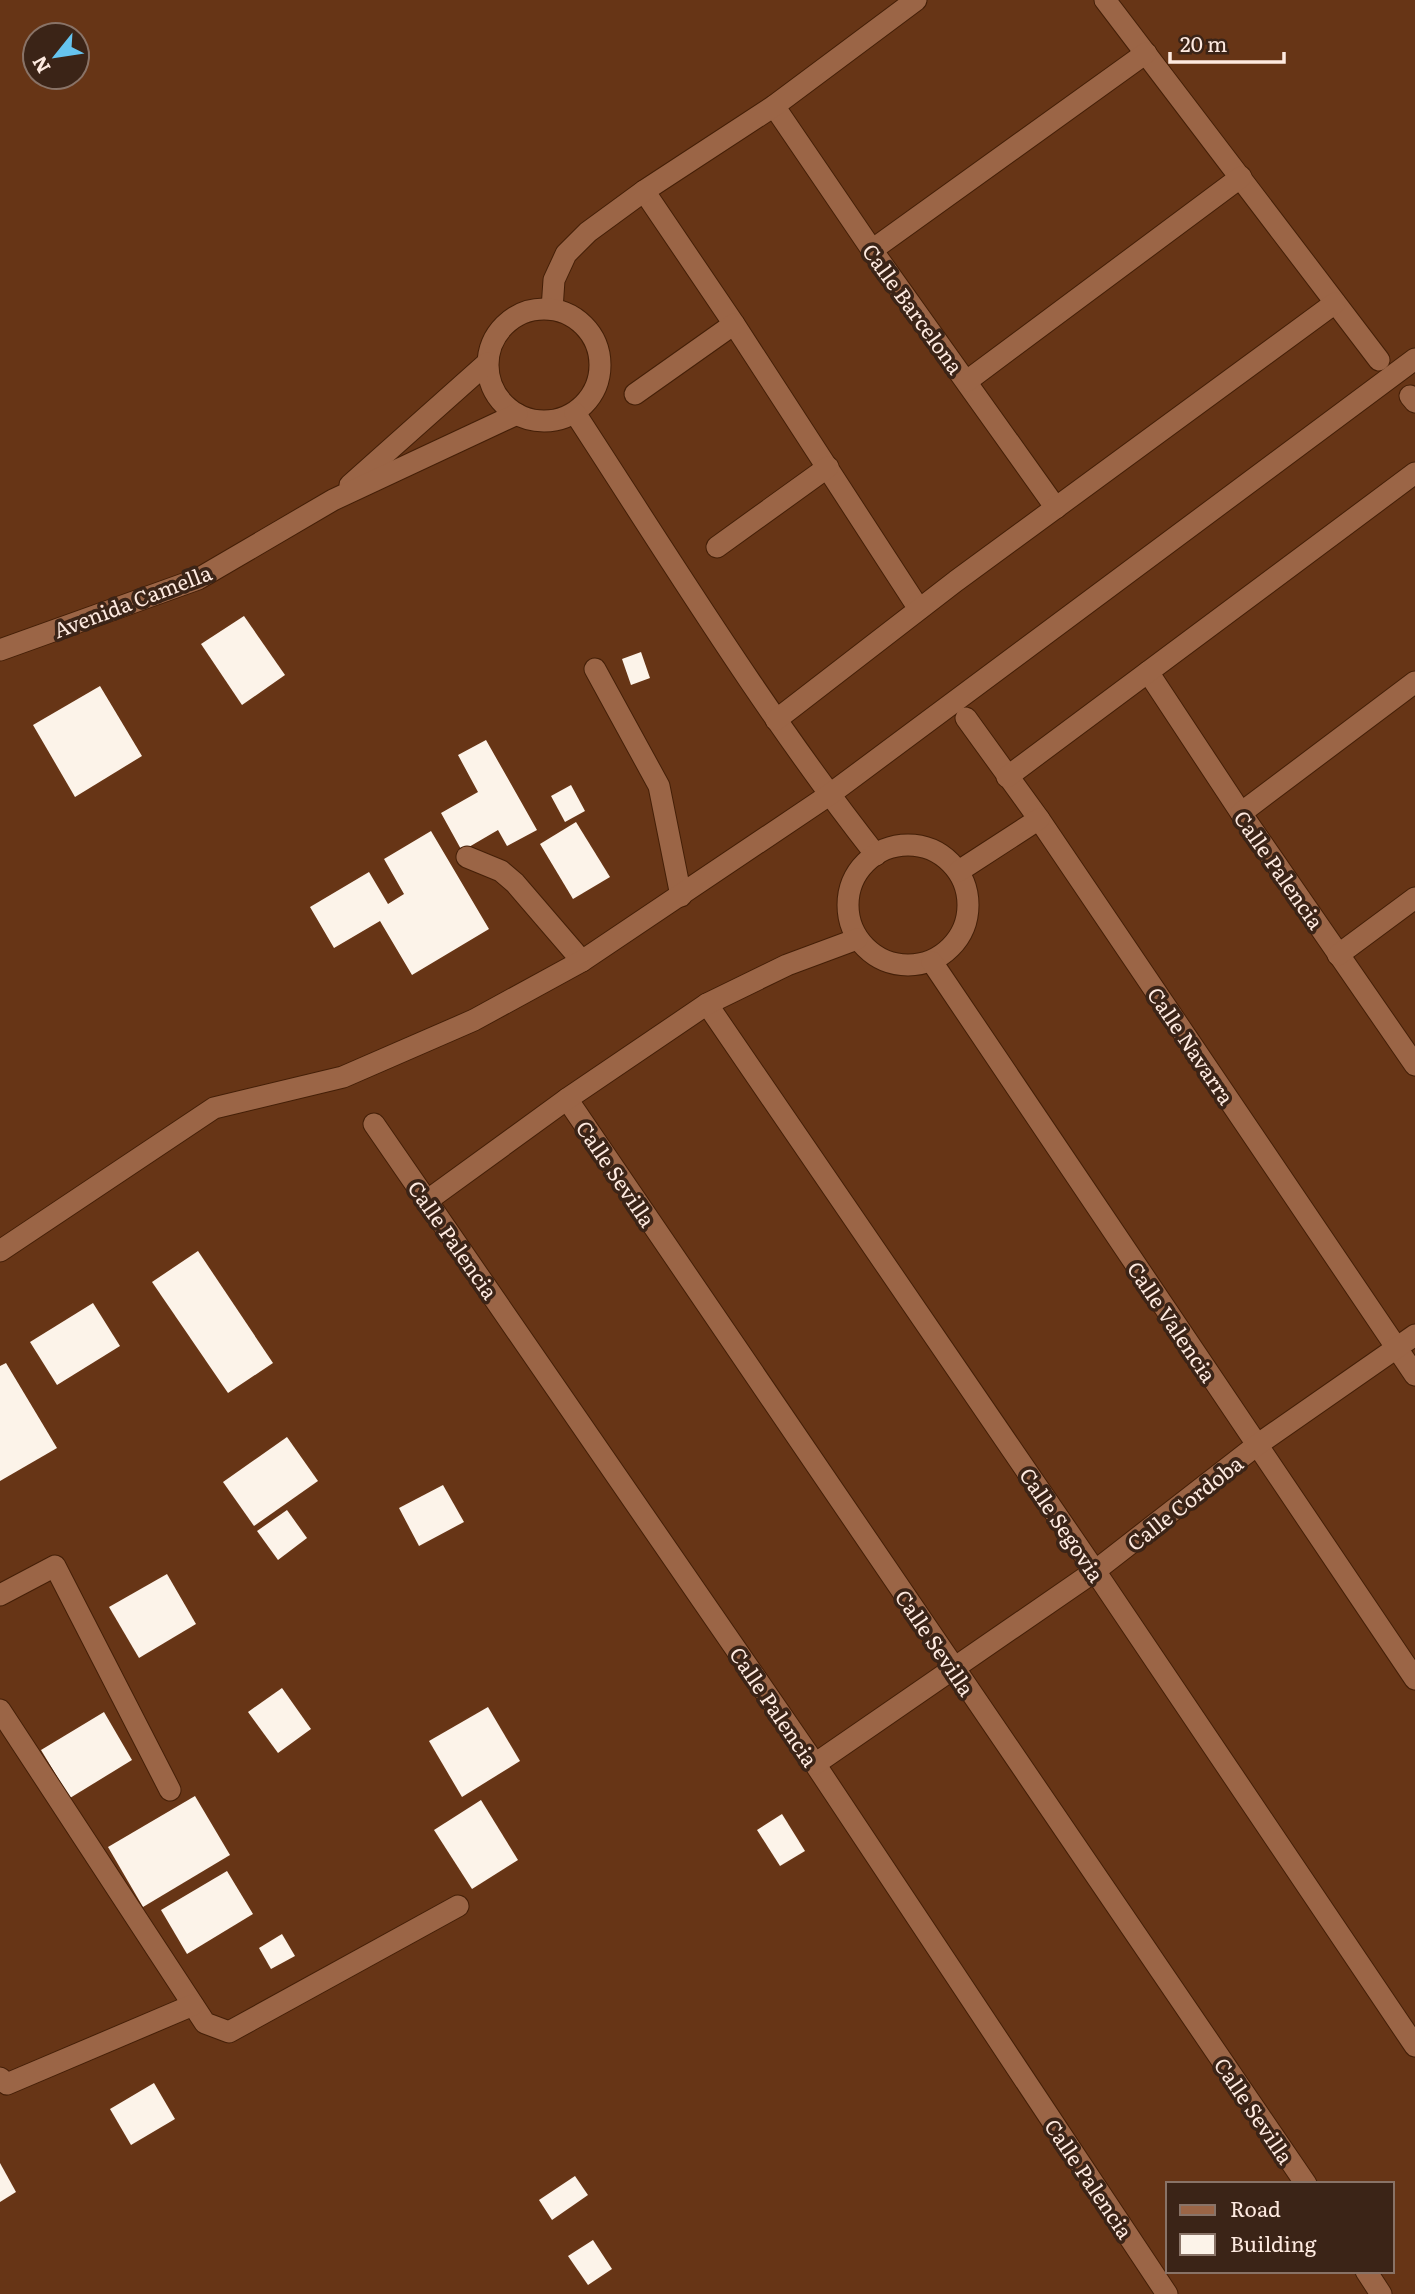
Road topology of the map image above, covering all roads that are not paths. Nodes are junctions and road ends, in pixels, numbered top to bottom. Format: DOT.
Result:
graph roads {
  1 [pos="916,0"];
  2 [pos="1105,0"];
  3 [pos="1146,53"];
  4 [pos="774,106"];
  5 [pos="1241,177"];
  6 [pos="644,191"];
  7 [pos="872,250"];
  8 [pos="1335,303"];
  9 [pos="552,309"];
  10 [pos="734,324"];
  11 [pos="1415,359"];
  12 [pos="1379,360"];
  13 [pos="487,363"];
  14 [pos="967,381"];
  15 [pos="635,394"];
  16 [pos="575,413"];
  17 [pos="517,414"];
  18 [pos="828,467"];
  19 [pos="1415,472"];
  20 [pos="333,500"];
  21 [pos="1056,508"];
  22 [pos="716,547"];
  23 [pos="919,609"];
  24 [pos="0,650"];
  25 [pos="595,669"];
  26 [pos="1148,672"];
  27 [pos="1415,682"];
  28 [pos="966,718"];
  29 [pos="776,720"];
  30 [pos="1007,777"];
  31 [pos="830,795"];
  32 [pos="1241,813"];
  33 [pos="1039,819"];
  34 [pos="876,855"];
  35 [pos="467,857"];
  36 [pos="959,871"];
  37 [pos="681,896"];
  38 [pos="1415,898"];
  39 [pos="857,939"];
  40 [pos="1338,955"];
  41 [pos="582,961"];
  42 [pos="932,962"];
  43 [pos="706,1004"];
  44 [pos="1415,1065"];
  45 [pos="567,1099"];
  46 [pos="373,1124"];
  47 [pos="428,1200"];
  48 [pos="0,1251"];
  49 [pos="1415,1335"];
  50 [pos="1397,1348"];
  51 [pos="1415,1375"];
  52 [pos="1257,1446"];
  53 [pos="1095,1571"];
  54 [pos="0,1595"];
  55 [pos="954,1668"];
  56 [pos="1415,1679"];
  57 [pos="0,1710"];
  58 [pos="814,1764"];
  59 [pos="170,1790"];
  60 [pos="458,1906"];
  61 [pos="193,2005"];
  62 [pos="1415,2046"];
  63 [pos="0,2078"];
  64 [pos="1305,2182"];
  65 [pos="1367,2273"];
  66 [pos="1167,2294"];
  67 [pos="1381,2294"];
  1 -- 4 [label="street"];
  2 -- 3 [label="street"];
  3 -- 5 [label="street"];
  3 -- 7 [label="street"];
  4 -- 6 [label="street"];
  4 -- 7 [label="street, Calle Barcelona"];
  5 -- 8 [label="street"];
  5 -- 14 [label="street"];
  6 -- 9 [label="street"];
  6 -- 10 [label="street"];
  7 -- 14 [label="street, Calle Barcelona"];
  8 -- 12 [label="street"];
  8 -- 21 [label="street"];
  9 -- 13 [label="street"];
  9 -- 16 [label="street"];
  10 -- 15 [label="street"];
  10 -- 18 [label="street"];
  11 -- 31 [label="street"];
  13 -- 17 [label="street"];
  13 -- 20 [label="street, Avenida Camella"];
  14 -- 21 [label="street, Calle Barcelona"];
  16 -- 17 [label="street"];
  16 -- 29 [label="street"];
  17 -- 20 [label="street, Avenida Camella"];
  18 -- 22 [label="street"];
  18 -- 23 [label="street"];
  19 -- 26 [label="street"];
  20 -- 24 [label="street, Avenida Camella"];
  21 -- 23 [label="street"];
  23 -- 29 [label="street"];
  25 -- 37 [label="street"];
  26 -- 30 [label="street"];
  26 -- 32 [label="street, Calle Palencia"];
  27 -- 32 [label="street"];
  28 -- 30 [label="street, Calle Navarra"];
  29 -- 31 [label="street"];
  30 -- 33 [label="street, Calle Navarra"];
  31 -- 34 [label="street"];
  31 -- 37 [label="street"];
  32 -- 40 [label="street, Calle Palencia"];
  33 -- 36 [label="street"];
  33 -- 50 [label="street, Calle Navarra"];
  34 -- 36 [label="street"];
  34 -- 39 [label="street"];
  35 -- 41 [label="street"];
  36 -- 42 [label="street"];
  37 -- 41 [label="street"];
  38 -- 40 [label="street"];
  39 -- 42 [label="street"];
  39 -- 43 [label="street"];
  40 -- 44 [label="street, Calle Palencia"];
  41 -- 48 [label="street"];
  42 -- 52 [label="street, Calle Valencia"];
  43 -- 45 [label="street"];
  43 -- 53 [label="street, Calle Segovia"];
  45 -- 47 [label="street"];
  45 -- 55 [label="street, Calle Sevilla"];
  46 -- 47 [label="street, Calle Palencia"];
  47 -- 58 [label="street, Calle Palencia"];
  49 -- 50 [label="street, Calle Cordoba"];
  50 -- 51 [label="street, Calle Navarra"];
  50 -- 52 [label="street, Calle Cordoba"];
  52 -- 53 [label="street, Calle Cordoba"];
  52 -- 56 [label="street, Calle Valencia"];
  53 -- 55 [label="street, Calle Cordoba"];
  53 -- 62 [label="street, Calle Segovia"];
  54 -- 59 [label="street"];
  55 -- 58 [label="street, Calle Cordoba"];
  55 -- 64 [label="street, Calle Sevilla"];
  57 -- 61 [label="street"];
  58 -- 66 [label="street, Calle Palencia"];
  60 -- 61 [label="street"];
  61 -- 63 [label="street"];
  65 -- 67 [label="street"];
}
